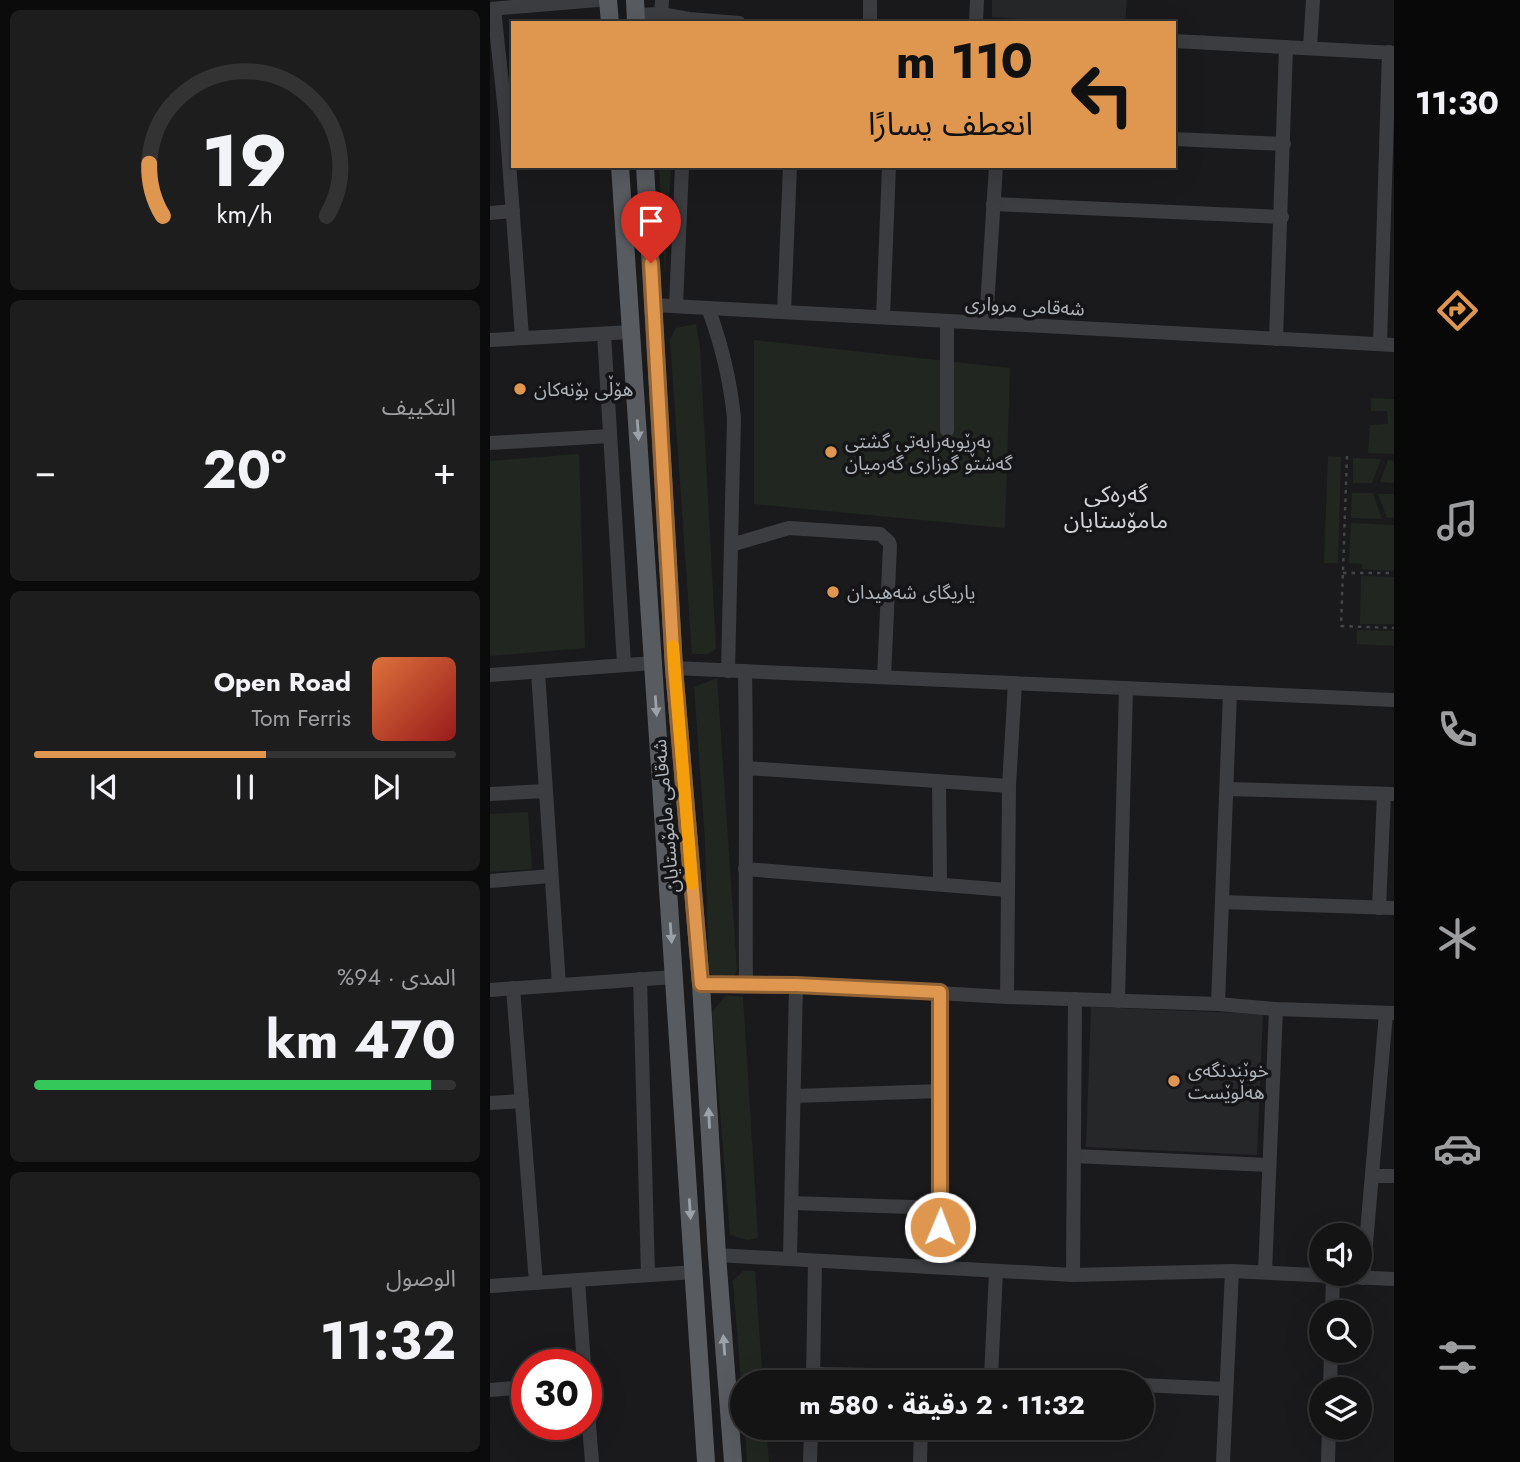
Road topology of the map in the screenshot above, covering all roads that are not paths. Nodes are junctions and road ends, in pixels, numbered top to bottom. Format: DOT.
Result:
graph roads {
  1 [pos="598,0"];
  2 [pos="608,0"];
  3 [pos="870,0"];
  4 [pos="977,0"];
  5 [pos="1313,0"];
  6 [pos="662,7"];
  7 [pos="492,9"];
  8 [pos="636,12"];
  9 [pos="610,21"];
  10 [pos="689,21"];
  11 [pos="870,21"];
  12 [pos="976,21"];
  13 [pos="1176,41"];
  14 [pos="1286,47"];
  15 [pos="1310,47"];
  16 [pos="1392,52"];
  17 [pos="490,121"];
  18 [pos="506,121"];
  19 [pos="1176,139"];
  20 [pos="1284,144"];
  21 [pos="620,168"];
  22 [pos="645,168"];
  23 [pos="682,168"];
  24 [pos="790,168"];
  25 [pos="890,168"];
  26 [pos="996,168"];
  27 [pos="993,204"];
  28 [pos="513,211"];
  29 [pos="490,213"];
  30 [pos="1282,217"];
  31 [pos="653,305"];
  32 [pos="676,306"];
  33 [pos="708,308"];
  34 [pos="784,312"];
  35 [pos="883,317"];
  36 [pos="947,321"];
  37 [pos="986,323"];
  38 [pos="631,332"];
  39 [pos="604,334"];
  40 [pos="522,337"];
  41 [pos="1276,339"];
  42 [pos="490,340"];
  43 [pos="1387,345"];
  44 [pos="947,430"];
  45 [pos="610,436"];
  46 [pos="490,443"];
  47 [pos="663,466"];
  48 [pos="640,467"];
  49 [pos="667,517"];
  50 [pos="644,519"];
  51 [pos="731,545"];
  52 [pos="653,663"];
  53 [pos="624,664"];
  54 [pos="674,668"];
  55 [pos="728,671"];
  56 [pos="745,671"];
  57 [pos="538,672"];
  58 [pos="490,675"];
  59 [pos="884,677"];
  60 [pos="1014,683"];
  61 [pos="1126,688"];
  62 [pos="1230,693"];
  63 [pos="1394,700"];
  64 [pos="747,768"];
  65 [pos="939,782"];
  66 [pos="1009,786"];
  67 [pos="1227,789"];
  68 [pos="545,792"];
  69 [pos="490,794"];
  70 [pos="1389,794"];
  71 [pos="745,869"];
  72 [pos="551,876"];
  73 [pos="490,881"];
  74 [pos="940,884"];
  75 [pos="1007,890"];
  76 [pos="1222,902"];
  77 [pos="1387,908"];
  78 [pos="674,977"];
  79 [pos="640,979"];
  80 [pos="701,984"];
  81 [pos="746,984"];
  82 [pos="559,985"];
  83 [pos="796,985"];
  84 [pos="513,988"];
  85 [pos="490,990"];
  86 [pos="940,992"];
  87 [pos="1007,997"];
  88 [pos="1075,999"];
  89 [pos="1118,1001"];
  90 [pos="1218,1004"];
  91 [pos="1276,1009"];
  92 [pos="1390,1013"];
  93 [pos="1388,1069"];
  94 [pos="941,1091"];
  95 [pos="794,1096"];
  96 [pos="522,1101"];
  97 [pos="490,1103"];
  98 [pos="1074,1156"];
  99 [pos="1268,1166"];
  100 [pos="1373,1176"];
  101 [pos="1394,1176"];
  102 [pos="792,1203"];
  103 [pos="941,1208"];
  104 [pos="1368,1223"];
  105 [pos="717,1255"];
  106 [pos="790,1258"];
  107 [pos="815,1261"];
  108 [pos="939,1267"];
  109 [pos="996,1270"];
  110 [pos="1232,1271"];
  111 [pos="695,1272"];
  112 [pos="1265,1272"];
  113 [pos="648,1275"];
  114 [pos="1073,1275"];
  115 [pos="1309,1275"];
  116 [pos="1372,1278"];
  117 [pos="1394,1279"];
  118 [pos="578,1280"];
  119 [pos="536,1283"];
  120 [pos="490,1286"];
  121 [pos="583,1349"];
  122 [pos="813,1370"];
  123 [pos="991,1370"];
  124 [pos="1154,1386"];
  125 [pos="511,1388"];
  126 [pos="1226,1389"];
  127 [pos="490,1390"];
  128 [pos="590,1440"];
  129 [pos="811,1440"];
  130 [pos="921,1440"];
  131 [pos="1329,1440"];
  132 [pos="592,1462"];
  133 [pos="706,1462"];
  134 [pos="733,1462"];
  135 [pos="810,1462"];
  136 [pos="920,1462"];
  137 [pos="1223,1462"];
  138 [pos="1328,1462"];
  1 -- 7 [label="street"];
  2 -- 9 [label="main road"];
  3 -- 11 [label="street"];
  4 -- 12 [label="street"];
  5 -- 15 [label="street"];
  6 -- 8 [label="street"];
  6 -- 10 [label="street"];
  7 -- 18 [label="street"];
  13 -- 14 [label="street"];
  14 -- 15 [label="street"];
  14 -- 20 [label="street"];
  15 -- 16 [label="street"];
  16 -- 43 [label="street"];
  17 -- 18 [label="street"];
  18 -- 28 [label="street"];
  19 -- 20 [label="street"];
  20 -- 30 [label="street"];
  21 -- 38 [label="main road, شەقامی مامۆستایان"];
  22 -- 31 [label="main road, شەقامی مامۆستایان"];
  23 -- 32 [label="street"];
  24 -- 34 [label="street"];
  25 -- 35 [label="street"];
  26 -- 27 [label="street"];
  27 -- 30 [label="street"];
  27 -- 37 [label="street"];
  28 -- 29 [label="street"];
  28 -- 40 [label="street"];
  30 -- 41 [label="street"];
  31 -- 32 [label="street, شەقامی مرواری"];
  31 -- 47 [label="main road, شەقامی مامۆستایان"];
  32 -- 33 [label="street, شەقامی مرواری"];
  33 -- 34 [label="street, شەقامی مرواری"];
  33 -- 51 [label="street"];
  34 -- 35 [label="street, شەقامی مرواری"];
  35 -- 36 [label="street, شەقامی مرواری"];
  36 -- 37 [label="street, شەقامی مرواری"];
  36 -- 44 [label="street"];
  37 -- 41 [label="street, شەقامی مرواری"];
  38 -- 39 [label="street"];
  38 -- 48 [label="main road, شەقامی مامۆستایان, one-way"];
  39 -- 40 [label="street"];
  39 -- 45 [label="street"];
  40 -- 42 [label="street"];
  41 -- 43 [label="street, شەقامی مرواری"];
  45 -- 46 [label="street"];
  45 -- 53 [label="street"];
  47 -- 48 [label="main road"];
  47 -- 49 [label="main road, شەقامی مامۆستایان"];
  48 -- 50 [label="main road, شەقامی مامۆستایان"];
  49 -- 50 [label="main road"];
  49 -- 54 [label="main road, شەقامی مامۆستایان"];
  50 -- 52 [label="main road, شەقامی مامۆستایان"];
  51 -- 55 [label="street"];
  51 -- 59 [label="street"];
  52 -- 53 [label="street"];
  52 -- 78 [label="main road, شەقامی مامۆستایان, one-way"];
  53 -- 57 [label="street"];
  54 -- 55 [label="street"];
  54 -- 80 [label="main road, شەقامی مامۆستایان"];
  55 -- 56 [label="street"];
  56 -- 59 [label="street"];
  56 -- 64 [label="street"];
  57 -- 58 [label="street"];
  57 -- 68 [label="street"];
  59 -- 60 [label="street"];
  60 -- 61 [label="street"];
  60 -- 66 [label="street"];
  61 -- 62 [label="street"];
  61 -- 89 [label="street"];
  62 -- 63 [label="street"];
  62 -- 67 [label="street"];
  64 -- 65 [label="street"];
  64 -- 71 [label="street"];
  65 -- 66 [label="street"];
  65 -- 74 [label="street"];
  66 -- 75 [label="street"];
  67 -- 70 [label="street"];
  67 -- 76 [label="street"];
  68 -- 69 [label="street"];
  68 -- 72 [label="street"];
  70 -- 77 [label="street"];
  71 -- 74 [label="street"];
  71 -- 81 [label="street"];
  72 -- 73 [label="street"];
  72 -- 82 [label="street"];
  74 -- 75 [label="street"];
  75 -- 87 [label="street"];
  76 -- 77 [label="street"];
  76 -- 90 [label="street"];
  78 -- 79 [label="street"];
  78 -- 111 [label="main road, شەقامی مامۆستایان, one-way"];
  79 -- 82 [label="street"];
  79 -- 113 [label="street"];
  80 -- 81 [label="street"];
  105 -- 80 [label="main road, شەقامی مامۆستایان, one-way"];
  81 -- 83 [label="street"];
  82 -- 84 [label="street"];
  83 -- 86 [label="street"];
  83 -- 95 [label="street"];
  84 -- 85 [label="street"];
  84 -- 96 [label="street"];
  86 -- 87 [label="street"];
  86 -- 94 [label="street"];
  87 -- 88 [label="street"];
  88 -- 89 [label="street"];
  88 -- 98 [label="street"];
  89 -- 90 [label="street"];
  90 -- 91 [label="street"];
  91 -- 92 [label="street"];
  91 -- 99 [label="street"];
  92 -- 93 [label="street"];
  93 -- 100 [label="street"];
  94 -- 95 [label="street"];
  94 -- 103 [label="street"];
  95 -- 102 [label="street"];
  96 -- 97 [label="street"];
  96 -- 119 [label="street"];
  98 -- 99 [label="street"];
  98 -- 114 [label="street"];
  99 -- 112 [label="street"];
  100 -- 101 [label="street"];
  100 -- 104 [label="street"];
  102 -- 103 [label="street"];
  102 -- 106 [label="street"];
  103 -- 108 [label="street"];
  105 -- 106 [label="street"];
  134 -- 105 [label="main road, شەقامی مامۆستایان, one-way"];
  106 -- 107 [label="street"];
  107 -- 108 [label="street"];
  107 -- 122 [label="street"];
  108 -- 109 [label="street"];
  109 -- 114 [label="street"];
  109 -- 123 [label="street"];
  110 -- 112 [label="street"];
  110 -- 114 [label="street"];
  110 -- 126 [label="street"];
  111 -- 113 [label="street"];
  111 -- 133 [label="main road, شەقامی مامۆستایان"];
  112 -- 115 [label="street"];
  113 -- 118 [label="street"];
  116 -- 117 [label="street"];
  118 -- 119 [label="street"];
  118 -- 121 [label="street"];
  119 -- 120 [label="street"];
  124 -- 126 [label="street"];
  125 -- 127 [label="street"];
  126 -- 137 [label="street"];
  128 -- 132 [label="street"];
  129 -- 135 [label="street"];
  130 -- 136 [label="street"];
  131 -- 138 [label="street"];
}
